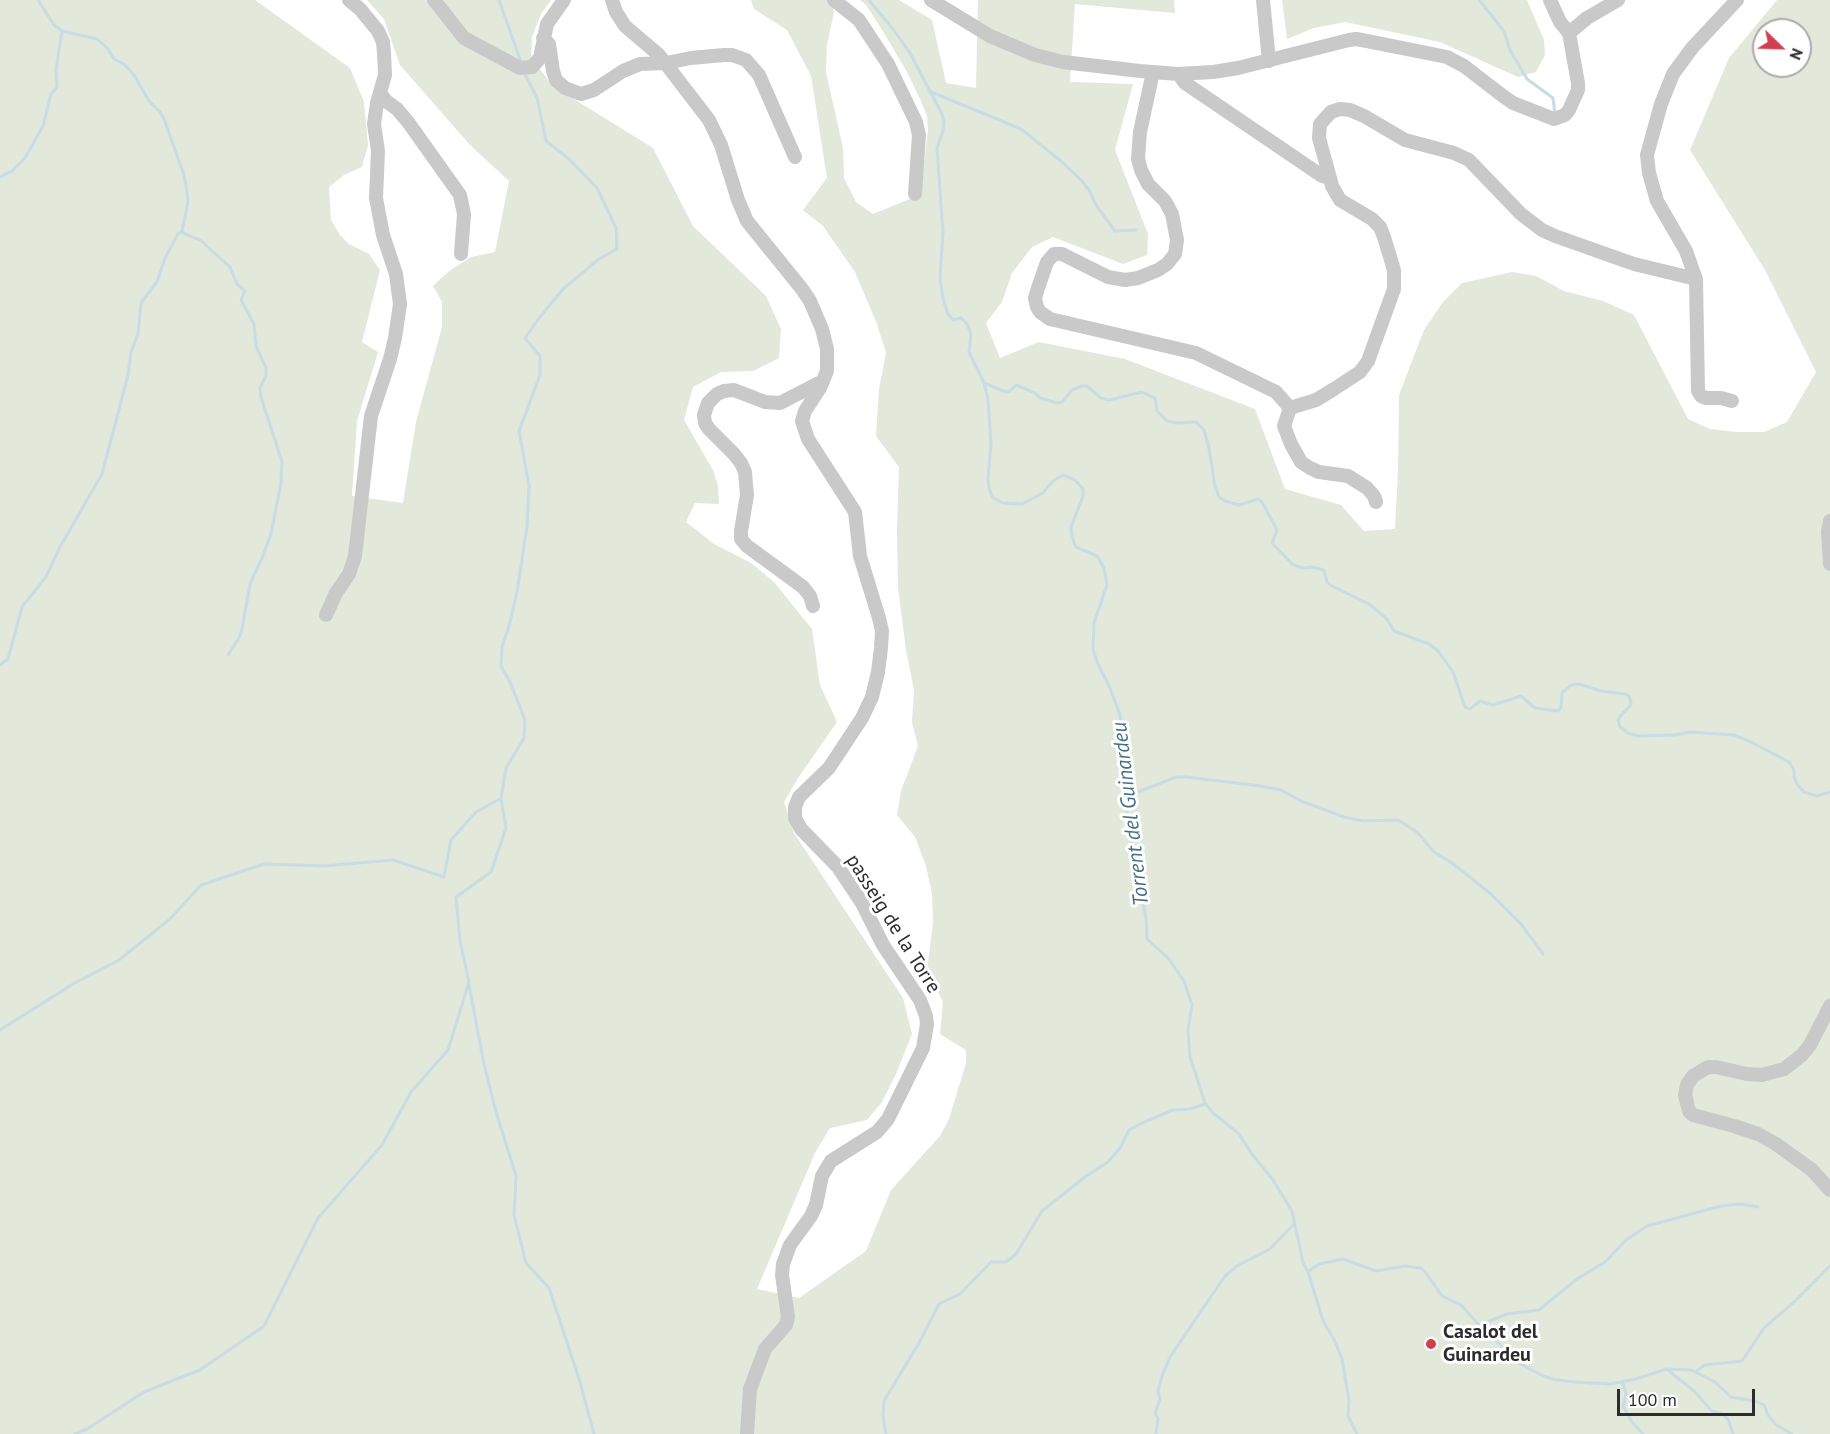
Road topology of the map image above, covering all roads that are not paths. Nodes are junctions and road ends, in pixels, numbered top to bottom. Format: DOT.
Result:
graph roads {
  1 [pos="349,0"];
  2 [pos="434,0"];
  3 [pos="564,0"];
  4 [pos="612,0"];
  5 [pos="834,0"];
  6 [pos="931,0"];
  7 [pos="1263,0"];
  8 [pos="1550,0"];
  9 [pos="1618,0"];
  10 [pos="1737,0"];
  11 [pos="1569,33"];
  12 [pos="543,38"];
  13 [pos="1269,60"];
  14 [pos="666,63"];
  15 [pos="1153,72"];
  16 [pos="1179,74"];
  17 [pos="380,93"];
  18 [pos="795,157"];
  19 [pos="1330,178"];
  20 [pos="915,194"];
  21 [pos="461,254"];
  22 [pos="1696,279"];
  23 [pos="824,381"];
  24 [pos="1732,401"];
  25 [pos="1290,408"];
  26 [pos="1376,502"];
  27 [pos="1830,520"];
  28 [pos="1830,564"];
  29 [pos="813,606"];
  30 [pos="326,615"];
  31 [pos="1830,1006"];
  32 [pos="1830,1190"];
  33 [pos="747,1434"];
  1 -- 17 [label="street"];
  2 -- 12 [label="street"];
  3 -- 12 [label="street"];
  4 -- 14 [label="street, passeig de la Torre"];
  5 -- 20 [label="street"];
  6 -- 15 [label="street"];
  7 -- 13 [label="street"];
  8 -- 11 [label="street"];
  9 -- 11 [label="street"];
  10 -- 22 [label="street"];
  11 -- 13 [label="street"];
  12 -- 14 [label="street"];
  13 -- 16 [label="street"];
  14 -- 18 [label="street"];
  14 -- 23 [label="street, passeig de la Torre"];
  15 -- 16 [label="street"];
  15 -- 25 [label="street"];
  16 -- 19 [label="street"];
  17 -- 21 [label="street"];
  17 -- 30 [label="street"];
  19 -- 22 [label="street"];
  19 -- 25 [label="street"];
  22 -- 24 [label="street"];
  23 -- 29 [label="street"];
  23 -- 33 [label="street, passeig de la Torre"];
  25 -- 26 [label="street"];
  27 -- 28 [label="street"];
  31 -- 32 [label="street"];
}
